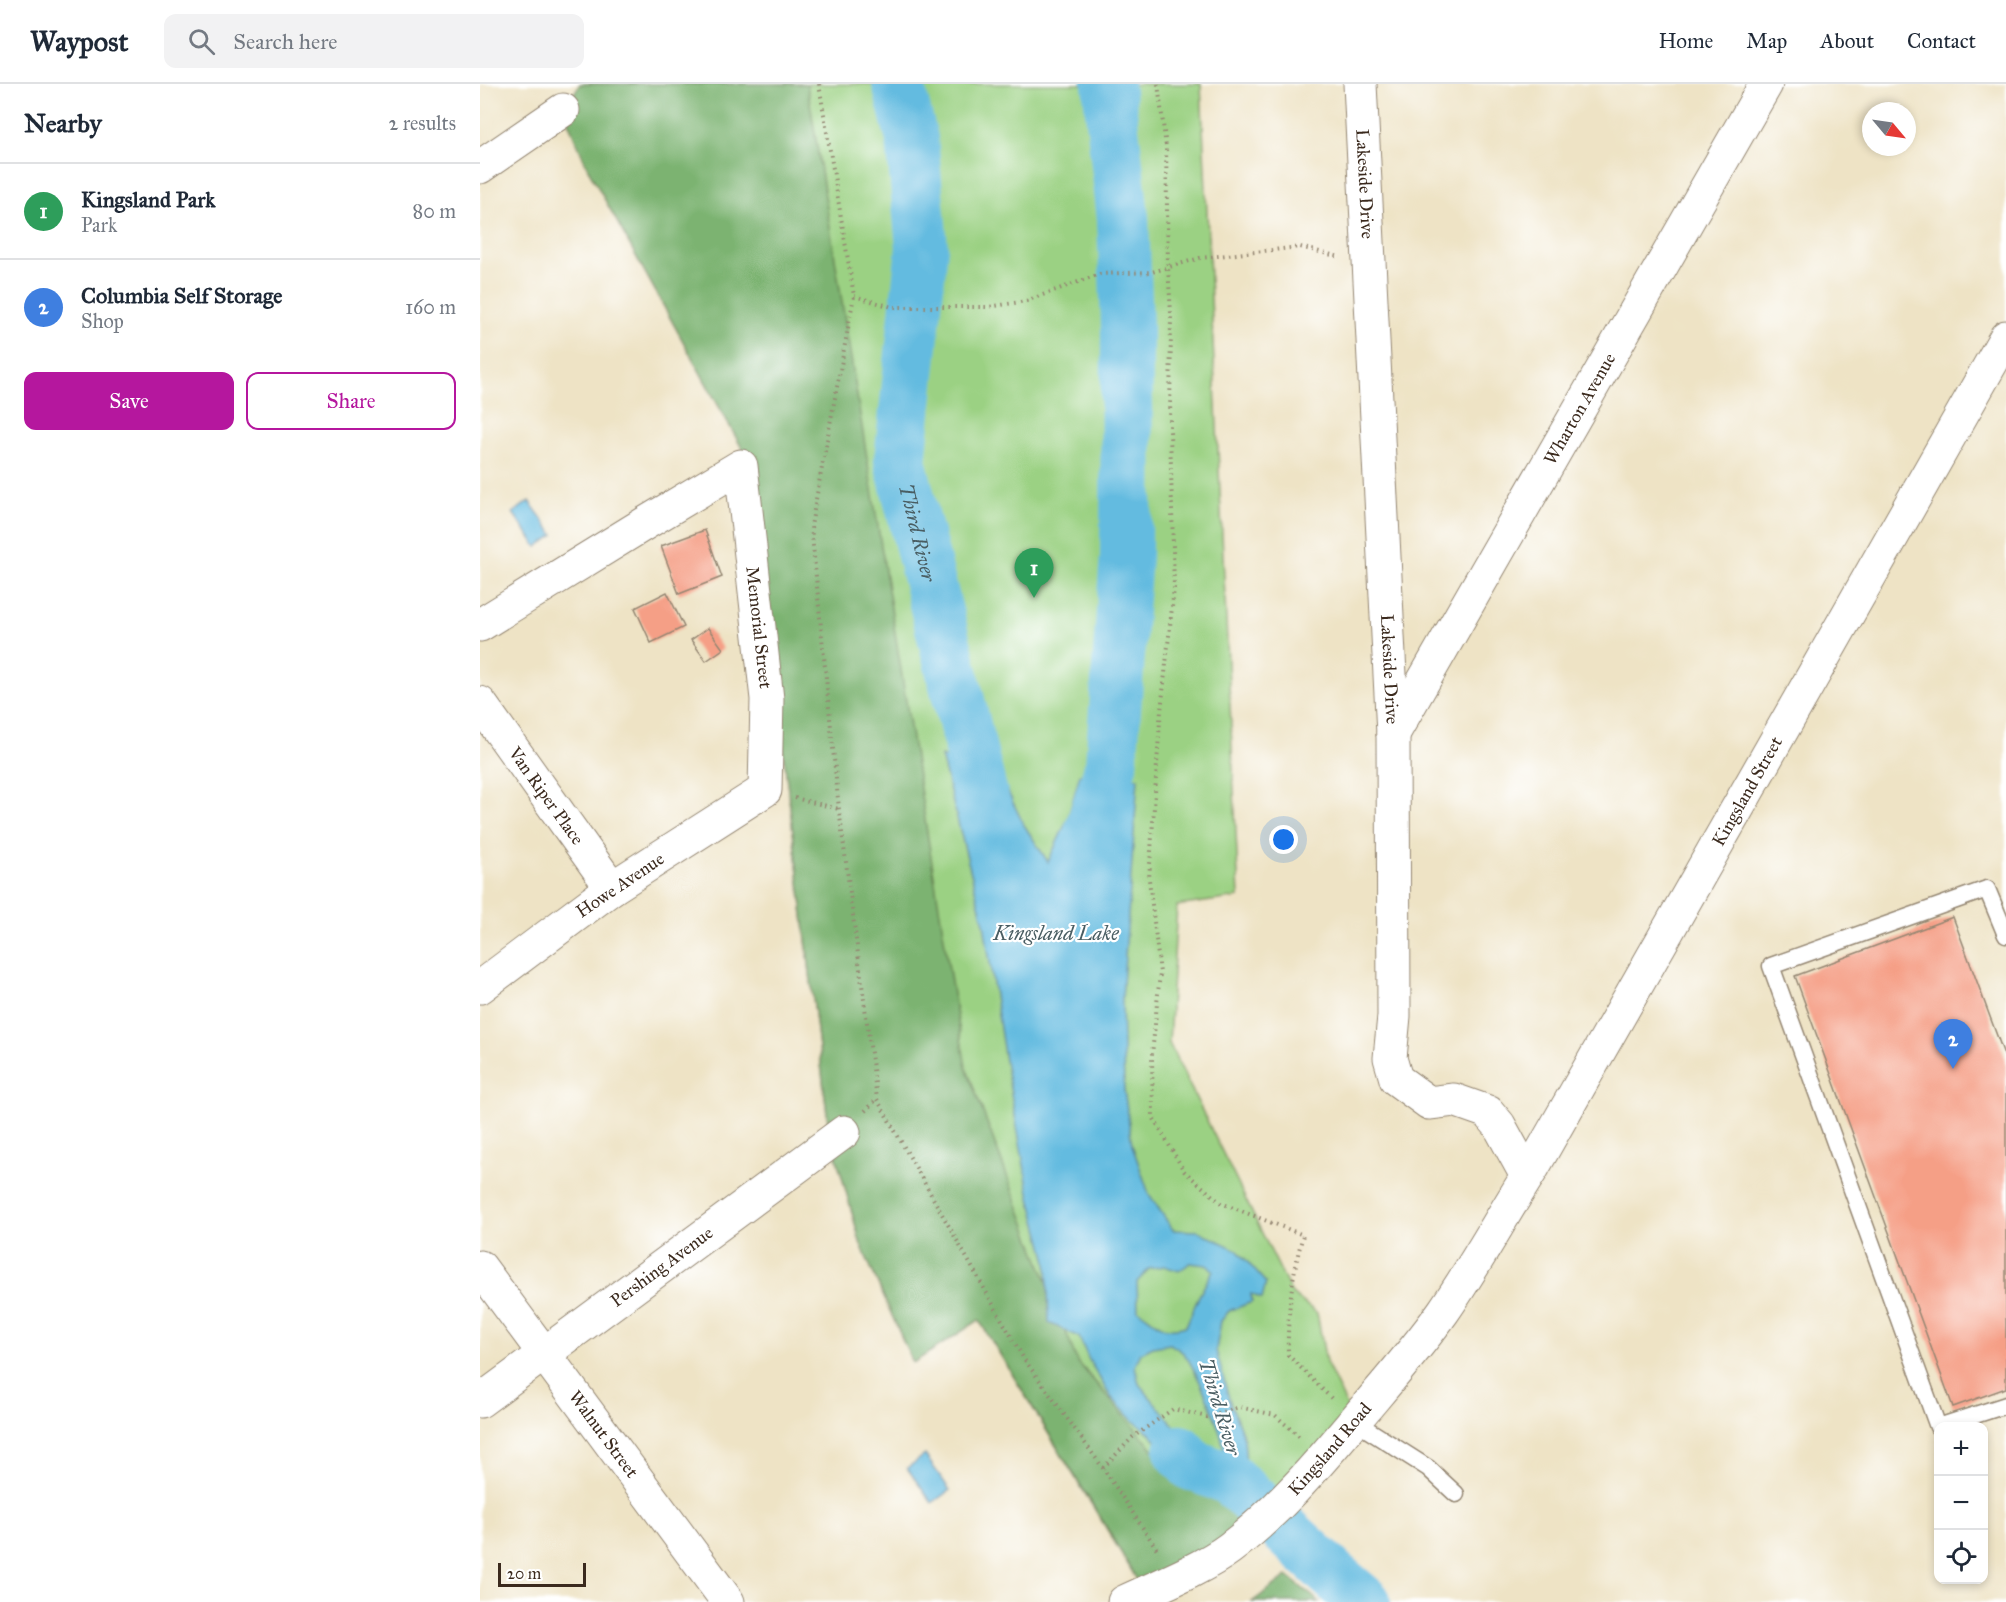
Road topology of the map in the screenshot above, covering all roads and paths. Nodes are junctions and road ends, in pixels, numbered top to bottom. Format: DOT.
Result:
graph roads {
  1 [pos="819,84"];
  2 [pos="1158,84"];
  3 [pos="1766,84"];
  4 [pos="1365,92"];
  5 [pos="563,110"];
  6 [pos="480,167"];
  7 [pos="1369,265"];
  8 [pos="1167,267"];
  9 [pos="854,296"];
  10 [pos="2006,337"];
  11 [pos="480,625"];
  12 [pos="480,703"];
  13 [pos="1393,734"];
  14 [pos="765,790"];
  15 [pos="839,809"];
  16 [pos="612,888"];
  17 [pos="2006,935"];
  18 [pos="480,987"];
  19 [pos="844,1132"];
  20 [pos="1527,1176"];
  21 [pos="1487,1246"];
  22 [pos="480,1268"];
  23 [pos="544,1353"];
  24 [pos="480,1401"];
  25 [pos="2006,1405"];
  26 [pos="1346,1412"];
  27 [pos="1938,1422"];
  28 [pos="1955,1422"];
  29 [pos="1304,1440"];
  30 [pos="1103,1468"];
  31 [pos="1456,1494"];
  32 [pos="1160,1553"];
  33 [pos="1209,1561"];
  34 [pos="1167,1601"];
  35 [pos="728,1602"];
  36 [pos="1124,1602"];
  1 -- 9 [label="path"];
  2 -- 8 [label="path"];
  3 -- 13 [label="street, Wharton Avenue"];
  4 -- 7 [label="street, Lakeside Drive"];
  5 -- 6 [label="street"];
  7 -- 8 [label="path"];
  7 -- 13 [label="street, Lakeside Drive"];
  8 -- 9 [label="path"];
  8 -- 26 [label="path"];
  9 -- 15 [label="path"];
  10 -- 20 [label="street, Kingsland Street"];
  11 -- 14 [label="street, Memorial Street"];
  12 -- 16 [label="street, Van Riper Place"];
  13 -- 20 [label="street, Lakeside Drive"];
  14 -- 15 [label="path"];
  14 -- 16 [label="street, Howe Avenue"];
  15 -- 30 [label="path"];
  16 -- 18 [label="street, Howe Avenue"];
  17 -- 27 [label="lane"];
  19 -- 23 [label="street, Pershing Avenue"];
  20 -- 21 [label="street, Kingsland Street"];
  21 -- 26 [label="street, Kingsland Road"];
  22 -- 23 [label="street, Walnut Street"];
  23 -- 24 [label="street, Pershing Avenue"];
  23 -- 35 [label="street, Walnut Street"];
  25 -- 28 [label="lane"];
  26 -- 31 [label="lane"];
  26 -- 33 [label="street, Kingsland Road"];
  29 -- 30 [label="path"];
  30 -- 32 [label="path"];
  33 -- 34 [label="lane"];
  33 -- 36 [label="street, Kingsland Road"];
}
